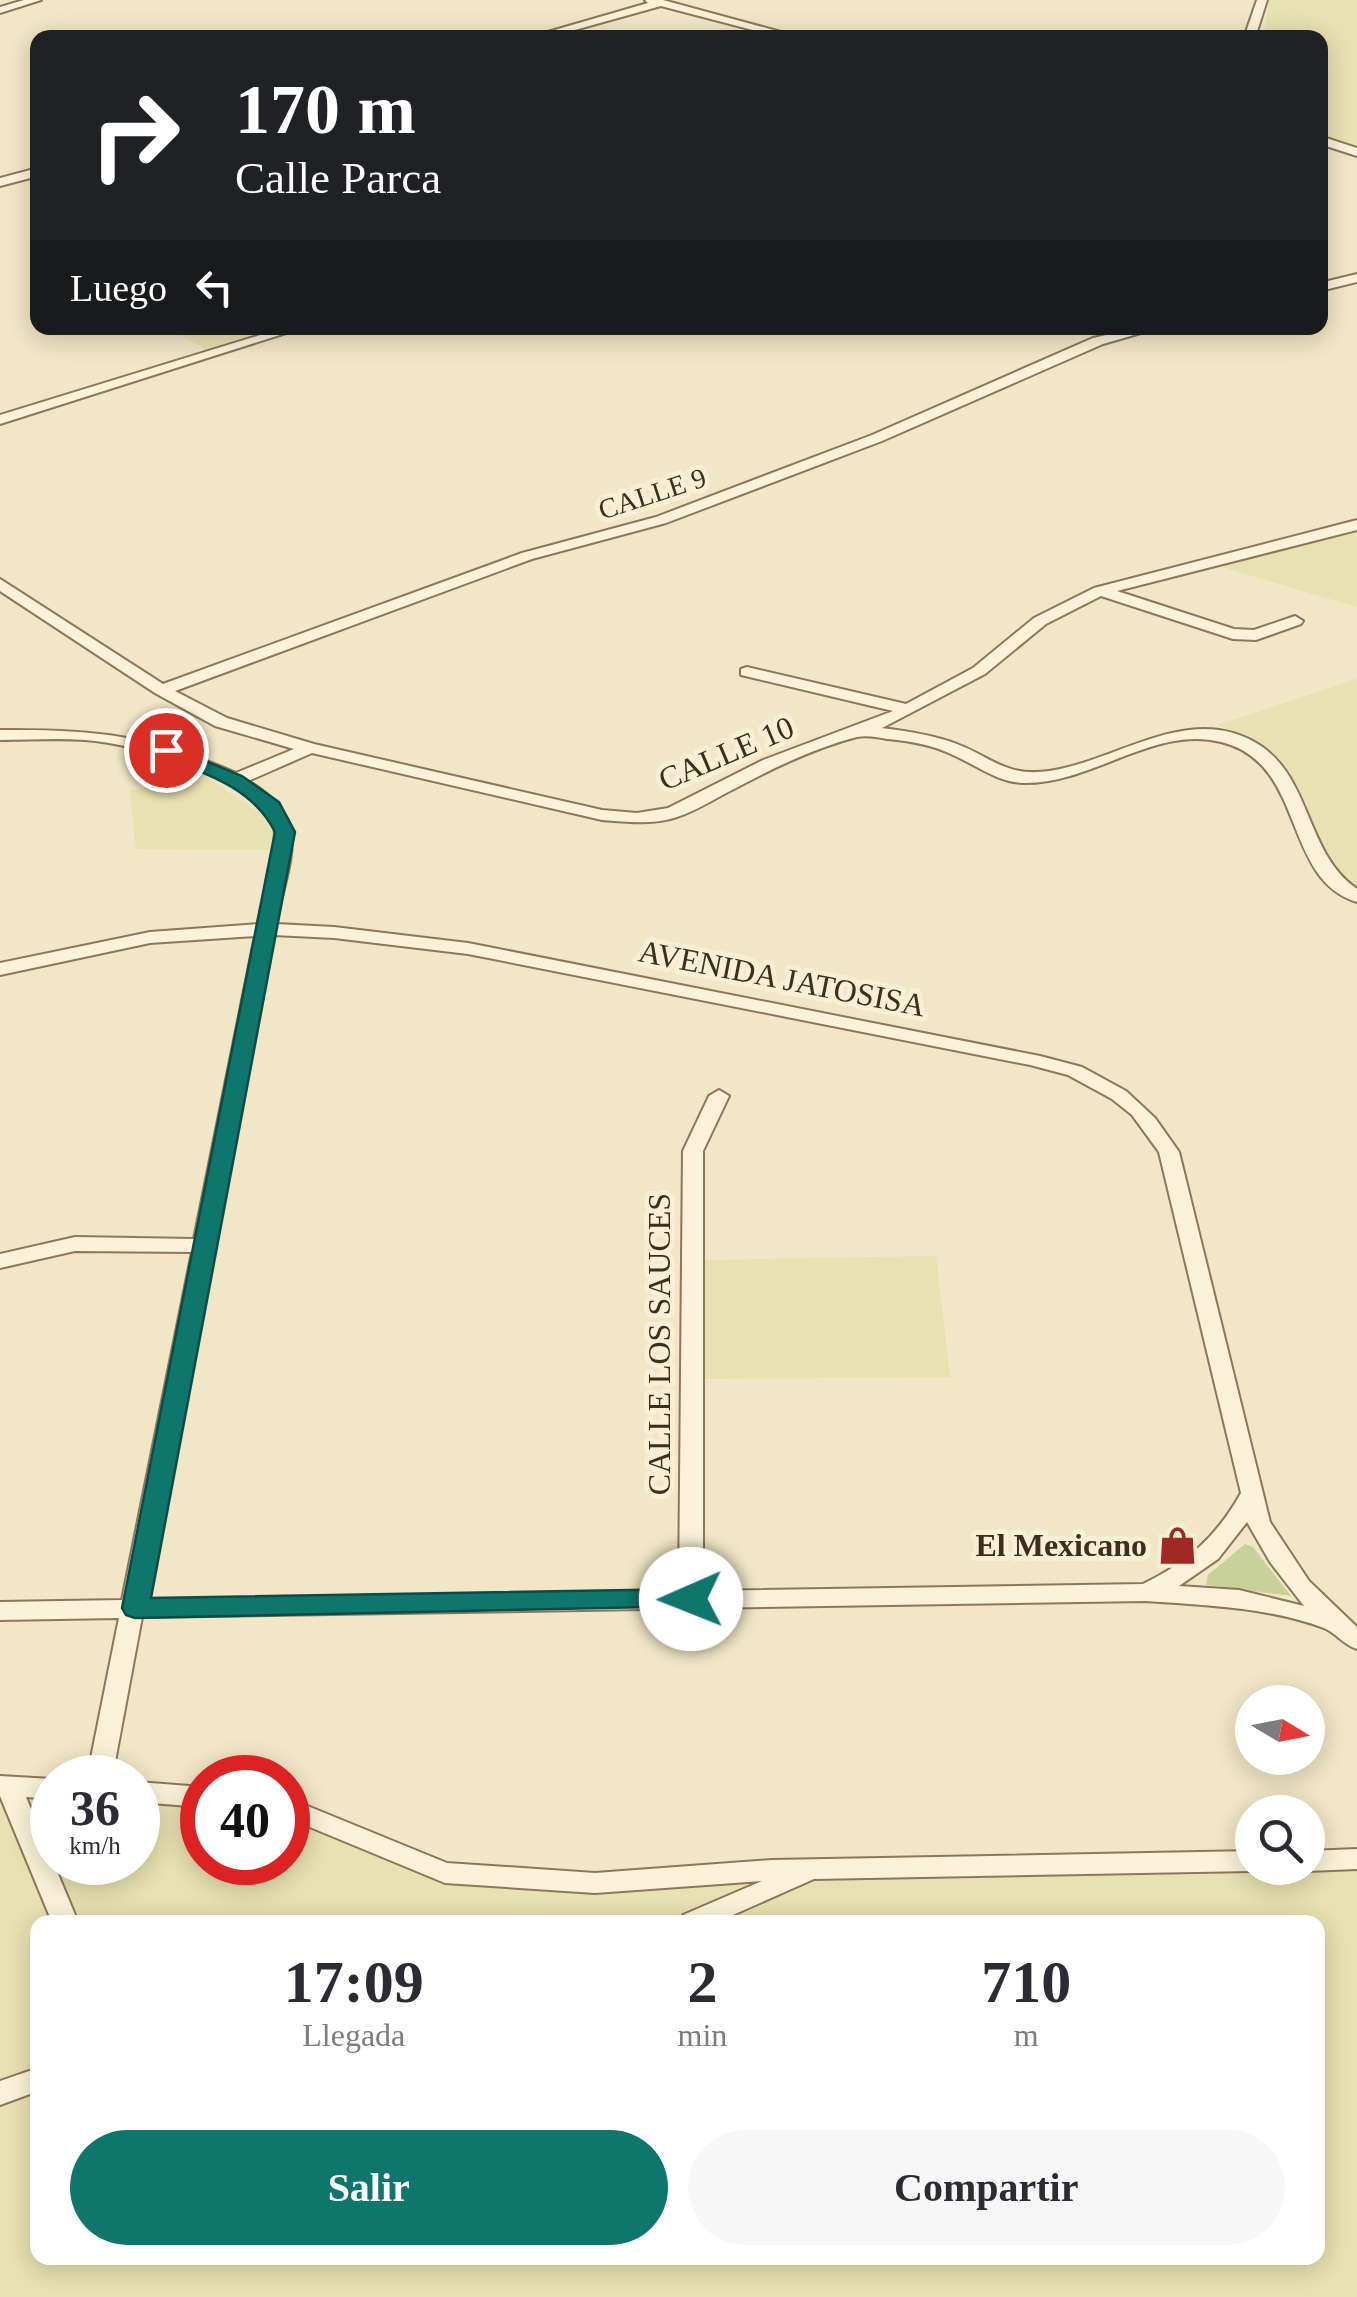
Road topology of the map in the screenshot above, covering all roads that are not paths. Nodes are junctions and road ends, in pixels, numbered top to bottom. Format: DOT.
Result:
graph roads {
  1 [pos="36,0"];
  2 [pos="1262,0"];
  3 [pos="655,1"];
  4 [pos="0,10"];
  5 [pos="559,30"];
  6 [pos="767,30"];
  7 [pos="1253,30"];
  8 [pos="1328,143"];
  9 [pos="1357,152"];
  10 [pos="30,174"];
  11 [pos="0,182"];
  12 [pos="1357,278"];
  13 [pos="1328,285"];
  14 [pos="273,335"];
  15 [pos="1122,335"];
  16 [pos="0,420"];
  17 [pos="1357,526"];
  18 [pos="0,584"];
  19 [pos="1100,591"];
  20 [pos="1295,621"];
  21 [pos="747,672"];
  22 [pos="161,690"];
  23 [pos="907,709"];
  24 [pos="860,730"];
  25 [pos="0,735"];
  26 [pos="310,748"];
  27 [pos="235,780"];
  28 [pos="1357,898"];
  29 [pos="267,930"];
  30 [pos="0,969"];
  31 [pos="719,1096"];
  32 [pos="203,1246"];
  33 [pos="0,1261"];
  34 [pos="1250,1496"];
  35 [pos="1145,1592"];
  36 [pos="691,1599"];
  37 [pos="135,1608"];
  38 [pos="0,1612"];
  39 [pos="1335,1623"];
  40 [pos="1357,1640"];
  41 [pos="104,1755"];
  42 [pos="4,1786"];
  43 [pos="30,1787"];
  44 [pos="310,1817"];
  45 [pos="1357,1859"];
  46 [pos="1325,1860"];
  47 [pos="1235,1861"];
  48 [pos="808,1872"];
  49 [pos="62,1915"];
  50 [pos="708,1915"];
  51 [pos="30,2083"];
  52 [pos="0,2094"];
  1 -- 4 [label="street"];
  2 -- 7 [label="street"];
  3 -- 5 [label="street"];
  3 -- 6 [label="street"];
  8 -- 9 [label="street"];
  10 -- 11 [label="street"];
  12 -- 13 [label="street"];
  14 -- 16 [label="street"];
  15 -- 22 [label="street, CALLE 9"];
  17 -- 19 [label="street, CALLE 10"];
  18 -- 22 [label="street, CALLE 10"];
  19 -- 20 [label="street"];
  19 -- 23 [label="street, CALLE 10"];
  21 -- 23 [label="street"];
  22 -- 26 [label="street, CALLE 10"];
  23 -- 24 [label="street, CALLE 10"];
  24 -- 26 [label="street, CALLE 10"];
  24 -- 28 [label="street"];
  25 -- 27 [label="street"];
  26 -- 27 [label="street"];
  27 -- 29 [label="street"];
  29 -- 30 [label="street, AVENIDA JATOSISA"];
  29 -- 32 [label="street"];
  29 -- 34 [label="street, AVENIDA JATOSISA"];
  31 -- 36 [label="street, CALLE LOS SAUCES"];
  32 -- 33 [label="street"];
  32 -- 37 [label="street"];
  34 -- 35 [label="street, AVENIDA JATOSISA"];
  34 -- 39 [label="street, AVENIDA JATOSISA"];
  35 -- 36 [label="street, AVENIDA JATOSISA"];
  35 -- 39 [label="street, AVENIDA JATOSISA"];
  36 -- 37 [label="street, AVENIDA JATOSISA"];
  37 -- 38 [label="street, AVENIDA JATOSISA"];
  37 -- 41 [label="street"];
  39 -- 40 [label="street, AVENIDA JATOSISA"];
  42 -- 43 [label="street"];
  42 -- 49 [label="street"];
  44 -- 48 [label="street"];
  45 -- 46 [label="street"];
  47 -- 48 [label="street"];
  48 -- 50 [label="street"];
  51 -- 52 [label="street"];
}
